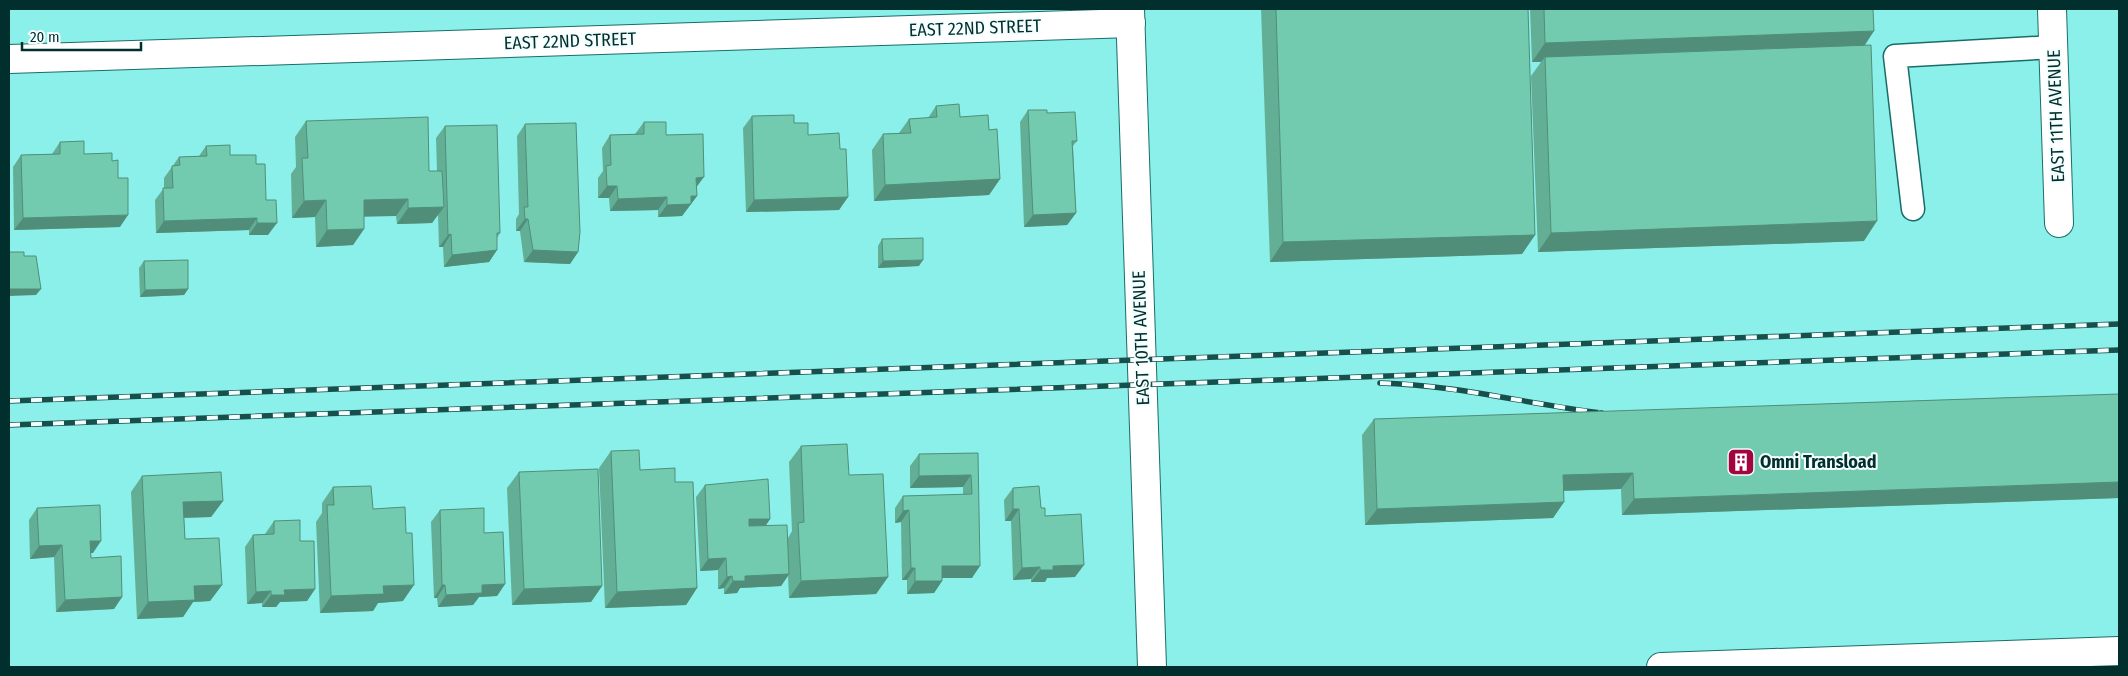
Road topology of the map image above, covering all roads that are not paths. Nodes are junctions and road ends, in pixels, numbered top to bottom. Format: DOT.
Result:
graph roads {
  1 [pos="2052,9"];
  2 [pos="1130,16"];
  3 [pos="2054,47"];
  4 [pos="9,59"];
  5 [pos="1913,209"];
  6 [pos="2059,224"];
  7 [pos="2119,651"];
  8 [pos="1152,667"];
  9 [pos="1661,667"];
  1 -- 3 [label="street, EAST 11TH AVENUE"];
  2 -- 4 [label="street, EAST 22ND STREET"];
  2 -- 8 [label="street, EAST 10TH AVENUE"];
  3 -- 5 [label="lane"];
  3 -- 6 [label="street, EAST 11TH AVENUE"];
  7 -- 9 [label="street"];
}
